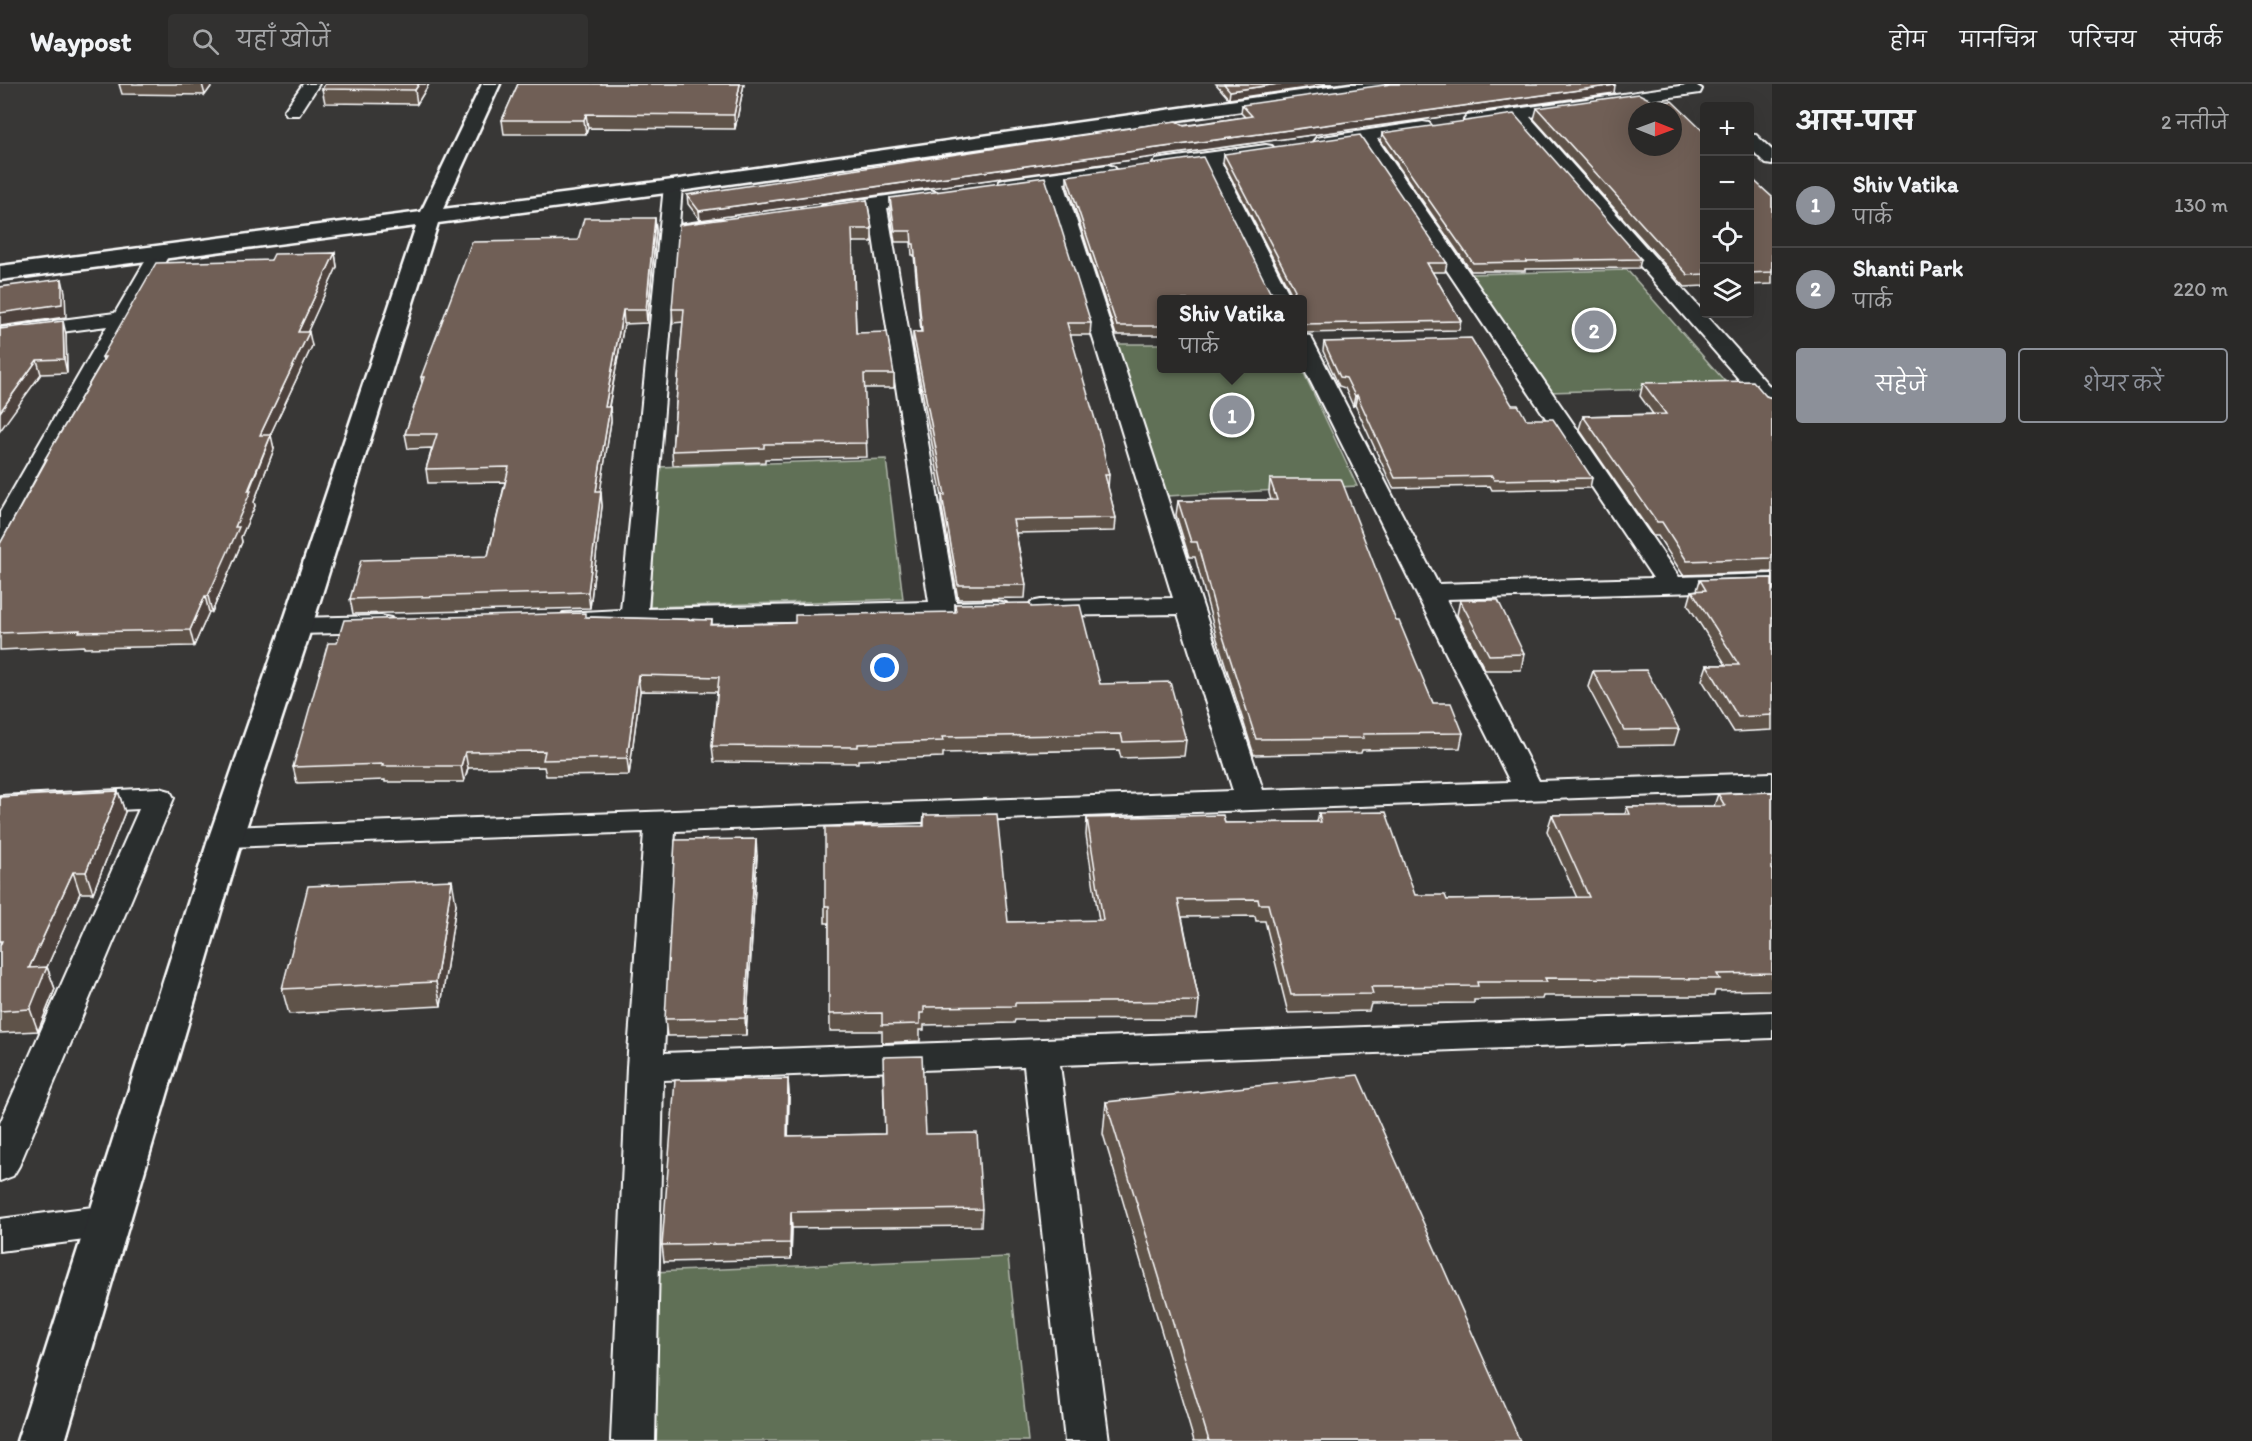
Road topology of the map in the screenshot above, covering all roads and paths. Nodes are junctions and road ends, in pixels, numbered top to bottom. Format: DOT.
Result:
graph roads {
  1 [pos="311,84"];
  2 [pos="491,84"];
  3 [pos="1389,84"];
  4 [pos="1697,91"];
  5 [pos="293,111"];
  6 [pos="1517,113"];
  7 [pos="1459,122"];
  8 [pos="1436,125"];
  9 [pos="1366,135"];
  10 [pos="1754,144"];
  11 [pos="1210,158"];
  12 [pos="1772,160"];
  13 [pos="1143,166"];
  14 [pos="1120,170"];
  15 [pos="1053,178"];
  16 [pos="673,186"];
  17 [pos="994,187"];
  18 [pos="947,193"];
  19 [pos="877,203"];
  20 [pos="807,213"];
  21 [pos="429,217"];
  22 [pos="738,223"];
  23 [pos="668,232"];
  24 [pos="160,253"];
  25 [pos="0,273"];
  26 [pos="1279,295"];
  27 [pos="123,318"];
  28 [pos="0,334"];
  29 [pos="1502,337"];
  30 [pos="1478,338"];
  31 [pos="1311,342"];
  32 [pos="1772,403"];
  33 [pos="0,534"];
  34 [pos="1772,582"];
  35 [pos="1672,586"];
  36 [pos="1429,592"];
  37 [pos="1191,606"];
  38 [pos="944,609"];
  39 [pos="634,617"];
  40 [pos="553,619"];
  41 [pos="402,623"];
  42 [pos="297,626"];
  43 [pos="1772,782"];
  44 [pos="1529,790"];
  45 [pos="1251,800"];
  46 [pos="0,806"];
  47 [pos="660,821"];
  48 [pos="226,837"];
  49 [pos="1772,1025"];
  50 [pos="1040,1051"];
  51 [pos="645,1067"];
  52 [pos="0,1166"];
  53 [pos="108,1221"];
  54 [pos="0,1235"];
  55 [pos="41,1441"];
  56 [pos="633,1441"];
  57 [pos="1087,1441"];
  1 -- 5 [label="street"];
  2 -- 21 [label="street"];
  3 -- 16 [label="street"];
  4 -- 6 [label="street"];
  6 -- 7 [label="street"];
  6 -- 32 [label="street"];
  8 -- 9 [label="street"];
  9 -- 11 [label="street"];
  9 -- 29 [label="street"];
  10 -- 12 [label="street"];
  11 -- 13 [label="street"];
  11 -- 26 [label="street"];
  14 -- 15 [label="street"];
  15 -- 17 [label="street"];
  15 -- 37 [label="street"];
  16 -- 21 [label="street"];
  16 -- 23 [label="street"];
  18 -- 19 [label="street"];
  19 -- 20 [label="street"];
  19 -- 38 [label="street"];
  21 -- 24 [label="street"];
  21 -- 42 [label="street"];
  22 -- 23 [label="street"];
  23 -- 39 [label="street"];
  24 -- 25 [label="street"];
  24 -- 27 [label="street"];
  27 -- 28 [label="street"];
  27 -- 33 [label="street"];
  29 -- 30 [label="street"];
  29 -- 35 [label="street"];
  31 -- 36 [label="street"];
  34 -- 35 [label="street"];
  35 -- 36 [label="street"];
  36 -- 44 [label="street"];
  37 -- 38 [label="street"];
  37 -- 45 [label="street"];
  38 -- 39 [label="street"];
  39 -- 40 [label="street"];
  41 -- 42 [label="street"];
  42 -- 48 [label="street"];
  43 -- 44 [label="street"];
  44 -- 45 [label="street"];
  45 -- 47 [label="street"];
  46 -- 52 [label="street"];
  47 -- 48 [label="street"];
  47 -- 51 [label="street"];
  48 -- 53 [label="street"];
  49 -- 50 [label="street"];
  50 -- 51 [label="street"];
  50 -- 57 [label="street"];
  51 -- 56 [label="street"];
  53 -- 54 [label="street"];
  53 -- 55 [label="street"];
}
